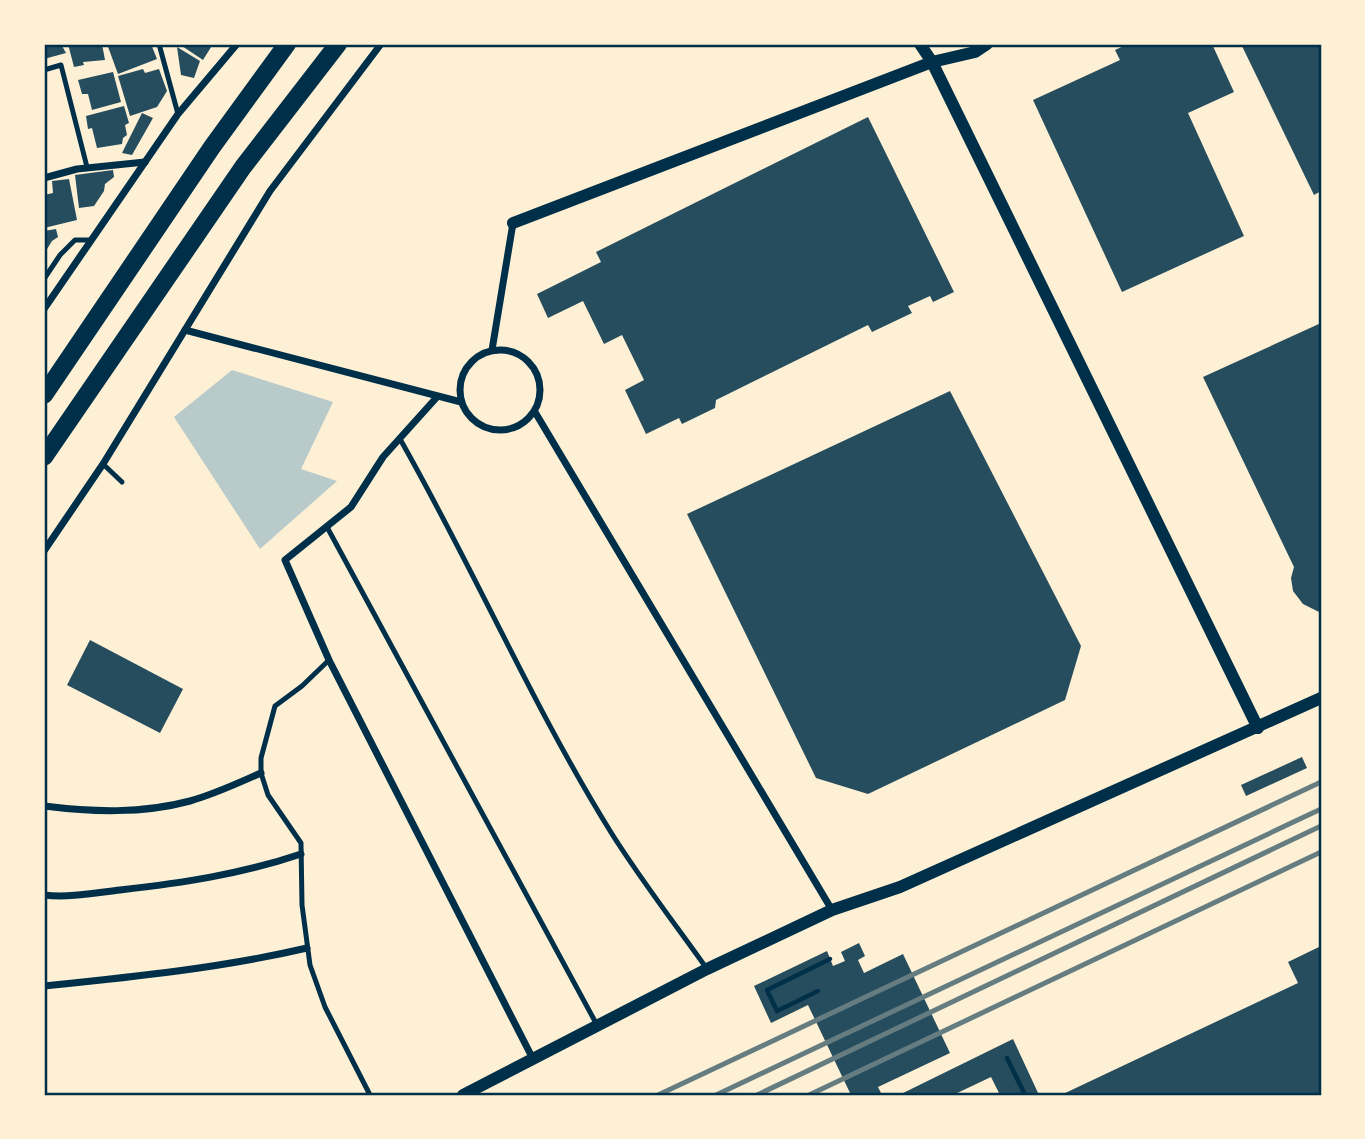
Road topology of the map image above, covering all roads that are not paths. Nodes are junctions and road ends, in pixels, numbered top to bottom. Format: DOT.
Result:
graph roads {
  1 [pos="159,44"];
  2 [pos="237,44"];
  3 [pos="287,44"];
  4 [pos="338,44"];
  5 [pos="381,44"];
  6 [pos="920,44"];
  7 [pos="987,44"];
  8 [pos="932,62"];
  9 [pos="44,69"];
  10 [pos="178,114"];
  11 [pos="145,162"];
  12 [pos="87,167"];
  13 [pos="44,178"];
  14 [pos="513,223"];
  15 [pos="91,240"];
  16 [pos="44,279"];
  17 [pos="44,309"];
  18 [pos="185,330"];
  19 [pos="492,350"];
  20 [pos="44,395"];
  21 [pos="437,397"];
  22 [pos="461,402"];
  23 [pos="535,412"];
  24 [pos="400,439"];
  25 [pos="44,457"];
  26 [pos="103,464"];
  27 [pos="121,482"];
  28 [pos="327,527"];
  29 [pos="44,551"];
  30 [pos="329,660"];
  31 [pos="1321,698"];
  32 [pos="1258,728"];
  33 [pos="261,773"];
  34 [pos="44,806"];
  35 [pos="301,854"];
  36 [pos="44,895"];
  37 [pos="832,911"];
  38 [pos="307,948"];
  39 [pos="707,970"];
  40 [pos="44,986"];
  41 [pos="597,1026"];
  42 [pos="533,1059"];
  43 [pos="370,1095"];
  44 [pos="463,1095"];
  1 -- 10 [label="lane"];
  2 -- 10 [label="street"];
  3 -- 20 [label="main road"];
  4 -- 25 [label="main road"];
  5 -- 18 [label="street"];
  6 -- 8 [label="street"];
  7 -- 8 [label="street"];
  8 -- 14 [label="street"];
  8 -- 32 [label="street"];
  9 -- 12 [label="lane"];
  10 -- 11 [label="street"];
  11 -- 12 [label="street"];
  11 -- 15 [label="street"];
  12 -- 13 [label="street"];
  14 -- 19 [label="street"];
  15 -- 16 [label="lane"];
  15 -- 17 [label="street"];
  18 -- 21 [label="street"];
  18 -- 26 [label="street"];
  19 -- 22 [label="street"];
  19 -- 23 [label="street"];
  21 -- 22 [label="street"];
  21 -- 24 [label="street"];
  22 -- 23 [label="street"];
  23 -- 37 [label="street"];
  24 -- 28 [label="street"];
  24 -- 39 [label="lane"];
  26 -- 27 [label="lane"];
  26 -- 29 [label="street"];
  28 -- 30 [label="street"];
  28 -- 41 [label="lane"];
  30 -- 33 [label="lane"];
  30 -- 42 [label="street"];
  31 -- 32 [label="street"];
  32 -- 37 [label="street"];
  33 -- 34 [label="street"];
  33 -- 35 [label="lane"];
  35 -- 36 [label="street"];
  35 -- 38 [label="lane"];
  37 -- 39 [label="street"];
  38 -- 40 [label="street"];
  38 -- 43 [label="lane"];
  39 -- 41 [label="street"];
  41 -- 42 [label="street"];
  42 -- 44 [label="street"];
}
